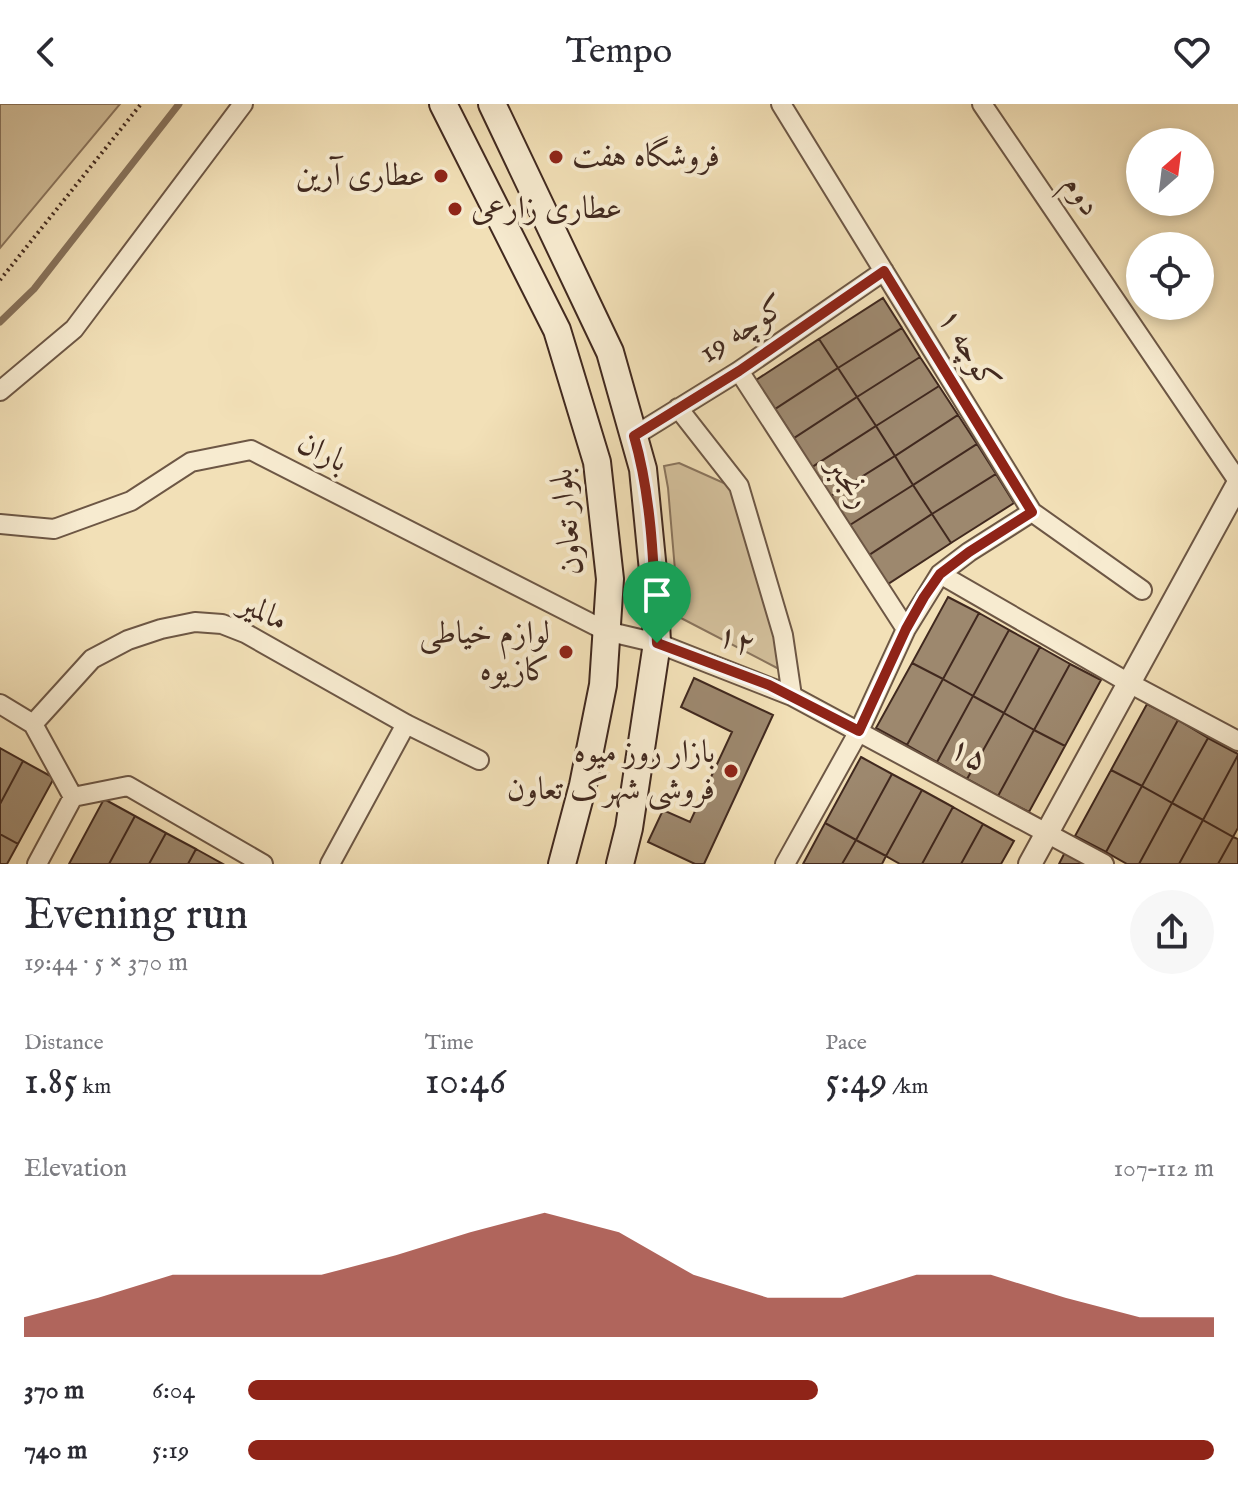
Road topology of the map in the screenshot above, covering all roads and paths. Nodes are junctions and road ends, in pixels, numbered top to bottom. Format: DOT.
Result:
graph roads {
  1 [pos="141,104"];
  2 [pos="243,104"];
  3 [pos="443,104"];
  4 [pos="492,104"];
  5 [pos="781,104"];
  6 [pos="982,104"];
  7 [pos="884,271"];
  8 [pos="0,280"];
  9 [pos="739,371"];
  10 [pos="0,391"];
  11 [pos="678,408"];
  12 [pos="634,436"];
  13 [pos="1238,482"];
  14 [pos="1032,512"];
  15 [pos="0,524"];
  16 [pos="940,574"];
  17 [pos="1142,590"];
  18 [pos="906,629"];
  19 [pos="606,631"];
  20 [pos="657,643"];
  21 [pos="1129,683"];
  22 [pos="792,696"];
  23 [pos="0,704"];
  24 [pos="33,724"];
  25 [pos="406,724"];
  26 [pos="859,731"];
  27 [pos="1238,741"];
  28 [pos="479,760"];
  29 [pos="73,797"];
  30 [pos="1047,832"];
  31 [pos="37,864"];
  32 [pos="263,864"];
  33 [pos="330,864"];
  34 [pos="562,864"];
  35 [pos="620,864"];
  36 [pos="785,864"];
  37 [pos="1030,864"];
  38 [pos="1104,864"];
  1 -- 8 [label="path"];
  2 -- 10 [label="street"];
  3 -- 19 [label="main road, بلوار تعاون"];
  4 -- 12 [label="main road"];
  5 -- 7 [label="street, کوچه ۱"];
  6 -- 13 [label="street, دوم"];
  7 -- 9 [label="street, کوچه 19"];
  7 -- 14 [label="street, کوچه ۱"];
  9 -- 11 [label="street, کوچه 19"];
  9 -- 18 [label="street, رنجبر"];
  11 -- 12 [label="street, کوچه 19"];
  11 -- 22 [label="street"];
  12 -- 20 [label="main road"];
  13 -- 21 [label="street"];
  14 -- 16 [label="street"];
  14 -- 17 [label="street, کوچه ۱"];
  15 -- 19 [label="street, باران"];
  16 -- 18 [label="street"];
  16 -- 21 [label="street"];
  18 -- 26 [label="street"];
  19 -- 20 [label="street, باران"];
  19 -- 34 [label="main road, بلوار تعاون"];
  20 -- 22 [label="street, ۱۲"];
  20 -- 35 [label="main road"];
  21 -- 27 [label="street"];
  21 -- 30 [label="street"];
  22 -- 26 [label="street, ۱۲"];
  23 -- 24 [label="street"];
  24 -- 25 [label="street, مالمیر"];
  24 -- 29 [label="street"];
  25 -- 28 [label="street, مالمیر"];
  25 -- 33 [label="street"];
  26 -- 30 [label="street, ۱۵"];
  26 -- 36 [label="street"];
  29 -- 31 [label="street"];
  29 -- 32 [label="street"];
  30 -- 37 [label="street"];
  30 -- 38 [label="street, ۱۵"];
}
